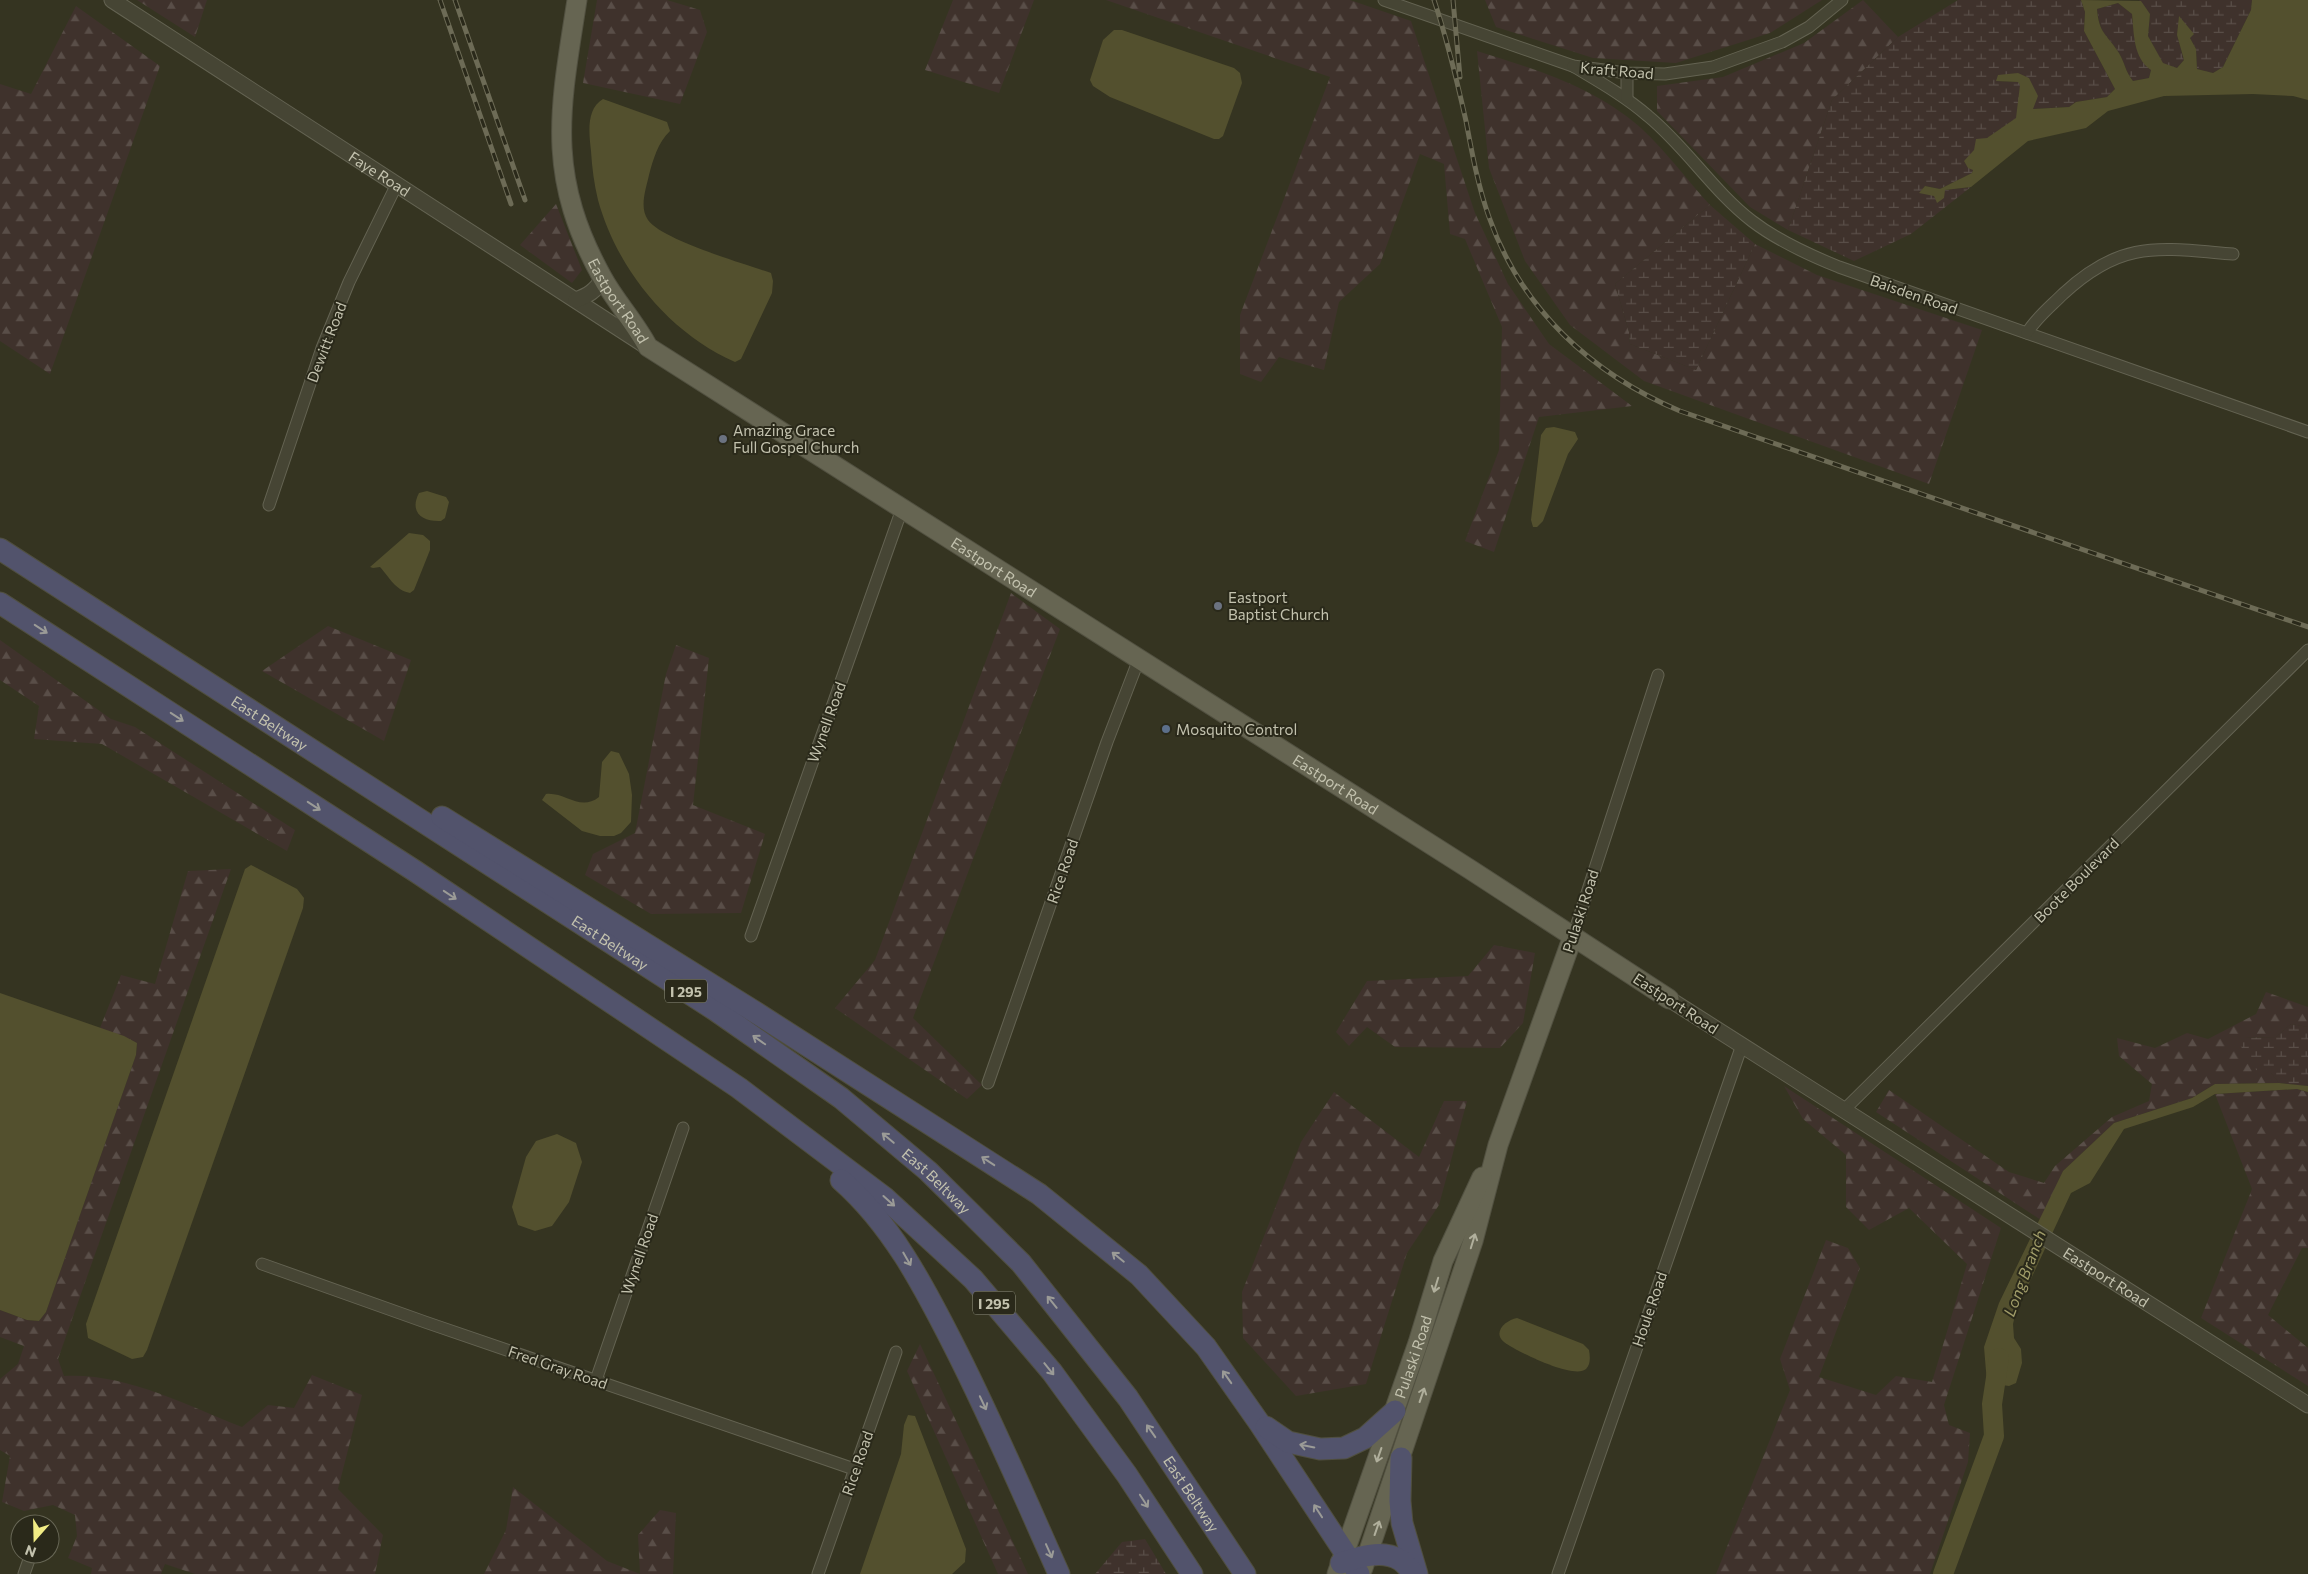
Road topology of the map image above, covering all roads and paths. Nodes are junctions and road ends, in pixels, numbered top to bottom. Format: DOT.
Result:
graph roads {
  1 [pos="112,0"];
  2 [pos="577,0"];
  3 [pos="1384,0"];
  4 [pos="1842,0"];
  5 [pos="1573,66"];
  6 [pos="1627,73"];
  7 [pos="1626,99"];
  8 [pos="397,184"];
  9 [pos="2233,254"];
  10 [pos="603,279"];
  11 [pos="576,300"];
  12 [pos="2027,333"];
  13 [pos="648,347"];
  14 [pos="2308,432"];
  15 [pos="269,505"];
  16 [pos="902,509"];
  17 [pos="0,549"];
  18 [pos="0,603"];
  19 [pos="135,636"];
  20 [pos="2308,650"];
  21 [pos="1139,659"];
  22 [pos="1658,675"];
  23 [pos="750,936"];
  24 [pos="1573,936"];
  25 [pos="1669,998"];
  26 [pos="1742,1045"];
  27 [pos="988,1083"];
  28 [pos="738,1088"];
  29 [pos="1844,1110"];
  30 [pos="683,1128"];
  31 [pos="1498,1145"];
  32 [pos="262,1264"];
  33 [pos="896,1352"];
  34 [pos="596,1380"];
  35 [pos="2308,1404"];
  36 [pos="1395,1411"];
  37 [pos="1260,1424"];
  38 [pos="1401,1458"];
  39 [pos="854,1469"];
  40 [pos="1352,1564"];
  41 [pos="818,1574"];
  42 [pos="1059,1574"];
  43 [pos="1192,1574"];
  44 [pos="1245,1574"];
  45 [pos="1416,1574"];
  46 [pos="1558,1574"];
  1 -- 8 [label="street, Faye Road"];
  2 -- 10 [label="main road, Eastport Road"];
  3 -- 5 [label="street, Kraft Road"];
  4 -- 6 [label="street, Kraft Road"];
  5 -- 6 [label="street, Kraft Road"];
  5 -- 7 [label="street, Baisden Road"];
  6 -- 7 [label="street"];
  7 -- 12 [label="street, Baisden Road"];
  8 -- 11 [label="street, Faye Road"];
  8 -- 15 [label="street, Dewitt Road"];
  9 -- 12 [label="street"];
  10 -- 11 [label="street"];
  10 -- 13 [label="main road, Eastport Road"];
  11 -- 13 [label="street, Faye Road"];
  12 -- 14 [label="street, Baisden Road"];
  13 -- 16 [label="main road, Eastport Road"];
  16 -- 21 [label="main road, Eastport Road"];
  16 -- 23 [label="street, Wynell Road"];
  17 -- 19 [label="highway, East Beltway / I 295"];
  18 -- 28 [label="highway, I 295, one-way"];
  37 -- 19 [label="highway, one-way"];
  44 -- 19 [label="highway, East Beltway / I 295, one-way"];
  20 -- 29 [label="street, Boote Boulevard"];
  21 -- 24 [label="main road, Eastport Road"];
  21 -- 27 [label="street, Rice Road"];
  22 -- 24 [label="street, Pulaski Road"];
  24 -- 25 [label="main road, Eastport Road"];
  24 -- 31 [label="main road, Pulaski Road"];
  25 -- 26 [label="street, Eastport Road"];
  26 -- 29 [label="street, Eastport Road"];
  26 -- 46 [label="street, Houle Road"];
  28 -- 42 [label="highway, one-way"];
  28 -- 43 [label="highway, I 295, one-way"];
  29 -- 35 [label="street, Eastport Road"];
  30 -- 34 [label="street, Wynell Road"];
  31 -- 36 [label="main road, Pulaski Road, one-way"];
  38 -- 31 [label="main road, Pulaski Road, one-way"];
  32 -- 34 [label="street, Fred Gray Road"];
  33 -- 39 [label="street, Rice Road"];
  34 -- 39 [label="street, Fred Gray Road"];
  36 -- 37 [label="highway, one-way"];
  36 -- 40 [label="main road, Pulaski Road, one-way"];
  40 -- 37 [label="highway, one-way"];
  40 -- 38 [label="main road, Pulaski Road, one-way"];
  38 -- 45 [label="highway"];
  39 -- 41 [label="street, Rice Road"];
  40 -- 45 [label="highway"];
}
